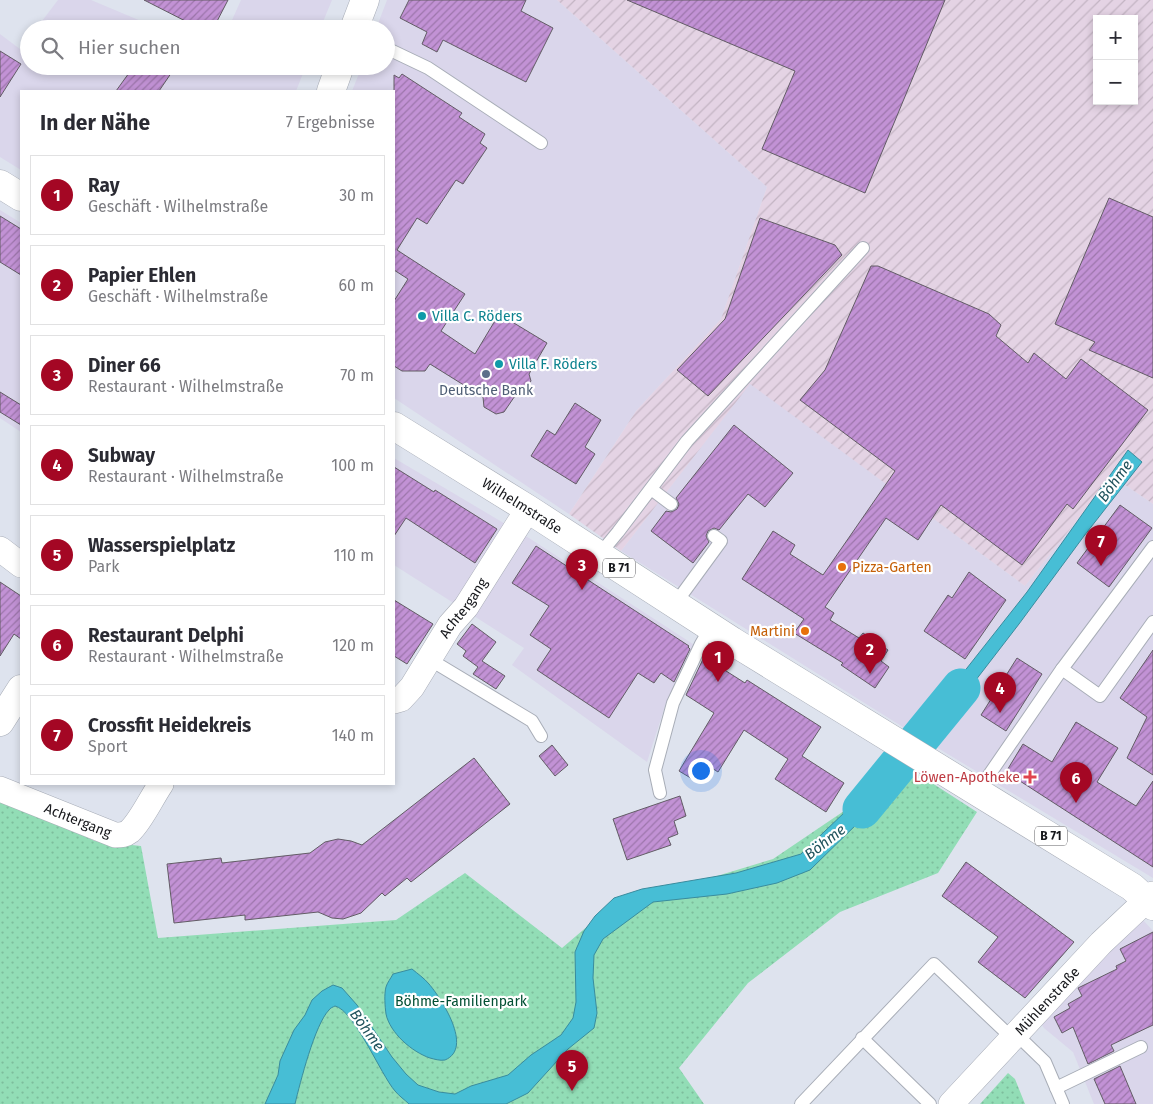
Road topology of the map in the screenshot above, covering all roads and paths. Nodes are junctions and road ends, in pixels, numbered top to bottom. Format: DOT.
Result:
graph roads {
  1 [pos="365,0"];
  2 [pos="357,20"];
  3 [pos="395,52"];
  4 [pos="337,75"];
  5 [pos="331,90"];
  6 [pos="541,143"];
  7 [pos="0,184"];
  8 [pos="20,195"];
  9 [pos="863,248"];
  10 [pos="395,427"];
  11 [pos="651,489"];
  12 [pos="671,504"];
  13 [pos="528,508"];
  14 [pos="714,536"];
  15 [pos="1153,547"];
  16 [pos="0,549"];
  17 [pos="599,555"];
  18 [pos="20,564"];
  19 [pos="675,604"];
  20 [pos="1153,622"];
  21 [pos="711,627"];
  22 [pos="429,659"];
  23 [pos="1062,669"];
  24 [pos="395,701"];
  25 [pos="541,736"];
  26 [pos="160,785"];
  27 [pos="0,789"];
  28 [pos="978,791"];
  29 [pos="660,792"];
  30 [pos="1151,900"];
  31 [pos="1014,1036"];
  32 [pos="862,1038"];
  33 [pos="1141,1048"];
  34 [pos="1056,1088"];
  35 [pos="801,1104"];
  36 [pos="930,1104"];
  37 [pos="951,1104"];
  38 [pos="1063,1104"];
  1 -- 2 [label="main road"];
  3 -- 6 [label="lane"];
  4 -- 5 [label="main road"];
  7 -- 8 [label="main road"];
  9 -- 11 [label="lane"];
  10 -- 13 [label="main road, Wilhelmstraße / B 71"];
  11 -- 12 [label="lane"];
  11 -- 17 [label="lane"];
  13 -- 17 [label="main road, Wilhelmstraße / B 71"];
  13 -- 22 [label="street, Achtergang"];
  14 -- 19 [label="lane"];
  15 -- 23 [label="lane"];
  16 -- 18 [label="street"];
  17 -- 19 [label="main road, Wilhelmstraße / B 71"];
  19 -- 21 [label="main road, Wilhelmstraße / B 71"];
  20 -- 23 [label="lane"];
  21 -- 28 [label="main road, Wilhelmstraße / B 71"];
  21 -- 29 [label="lane"];
  22 -- 24 [label="street, Achtergang"];
  22 -- 25 [label="lane"];
  23 -- 28 [label="lane"];
  26 -- 27 [label="street, Achtergang"];
  28 -- 30 [label="main road, B 71"];
  30 -- 31 [label="street, Mühlenstraße"];
  31 -- 32 [label="lane"];
  31 -- 34 [label="lane"];
  31 -- 37 [label="street, Mühlenstraße"];
  32 -- 35 [label="lane"];
  32 -- 36 [label="lane"];
  33 -- 34 [label="lane"];
  34 -- 38 [label="lane"];
}
